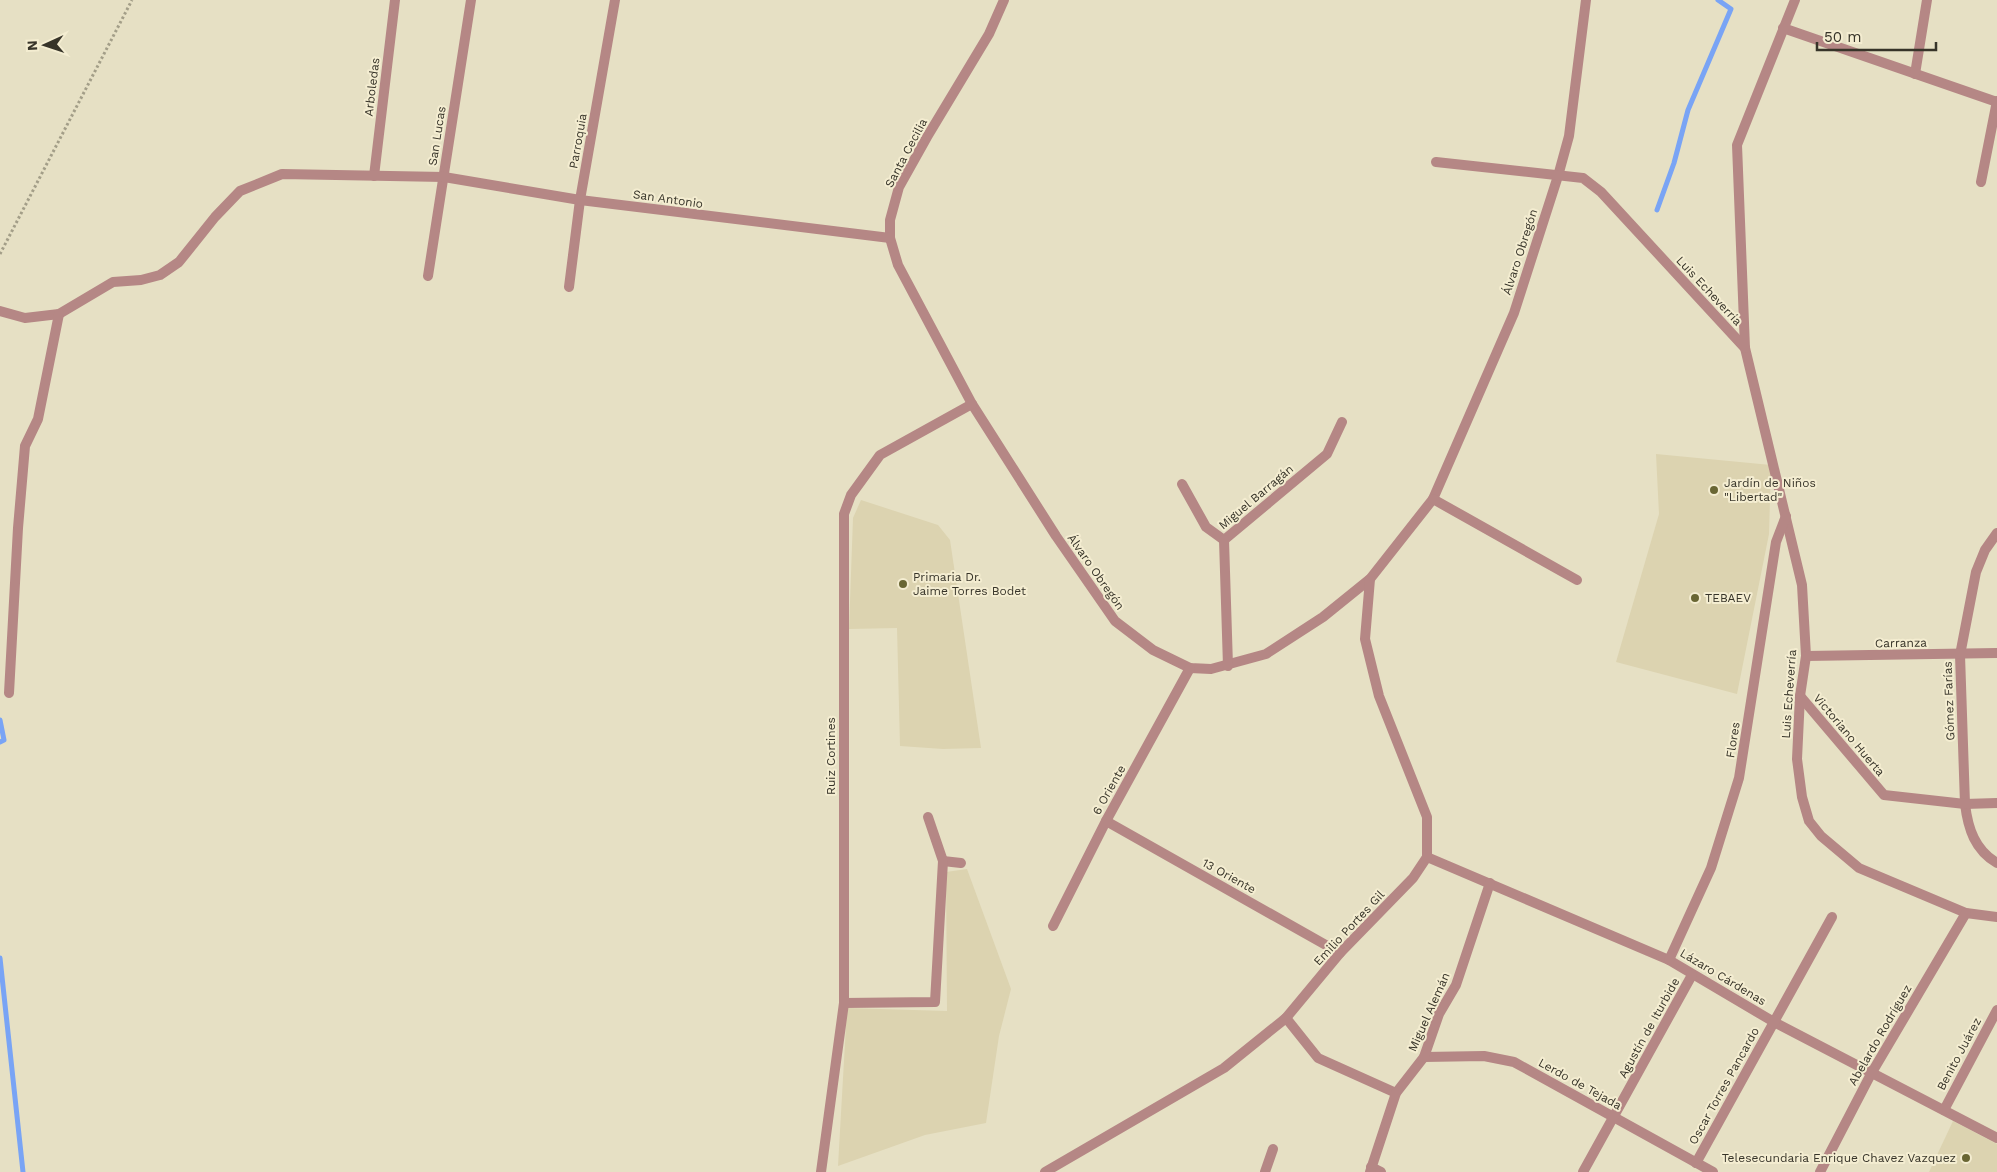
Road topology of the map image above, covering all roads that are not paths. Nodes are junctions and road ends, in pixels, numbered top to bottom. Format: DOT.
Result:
graph roads {
  1 [pos="395,0"];
  2 [pos="471,0"];
  3 [pos="616,0"];
  4 [pos="1004,0"];
  5 [pos="1586,0"];
  6 [pos="1795,0"];
  7 [pos="1928,0"];
  8 [pos="1783,28"];
  9 [pos="1915,74"];
  10 [pos="1997,102"];
  11 [pos="1436,162"];
  12 [pos="374,176"];
  13 [pos="444,176"];
  14 [pos="1558,176"];
  15 [pos="1981,182"];
  16 [pos="580,200"];
  17 [pos="890,238"];
  18 [pos="428,276"];
  19 [pos="569,287"];
  20 [pos="0,311"];
  21 [pos="59,314"];
  22 [pos="1745,348"];
  23 [pos="972,404"];
  24 [pos="1342,422"];
  25 [pos="1182,484"];
  26 [pos="1433,499"];
  27 [pos="1787,515"];
  28 [pos="1997,533"];
  29 [pos="1224,540"];
  30 [pos="1370,579"];
  31 [pos="1577,580"];
  32 [pos="1997,652"];
  33 [pos="1960,655"];
  34 [pos="1806,656"];
  35 [pos="1228,666"];
  36 [pos="1190,668"];
  37 [pos="9,693"];
  38 [pos="1800,696"];
  39 [pos="1997,802"];
  40 [pos="1965,804"];
  41 [pos="928,817"];
  42 [pos="1106,821"];
  43 [pos="1427,857"];
  44 [pos="944,861"];
  45 [pos="961,863"];
  46 [pos="1997,863"];
  47 [pos="1490,884"];
  48 [pos="1966,913"];
  49 [pos="1832,917"];
  50 [pos="1997,917"];
  51 [pos="1053,926"];
  52 [pos="1340,953"];
  53 [pos="1669,960"];
  54 [pos="1692,974"];
  55 [pos="844,1003"];
  56 [pos="1997,1010"];
  57 [pos="1286,1018"];
  58 [pos="1774,1022"];
  59 [pos="1424,1057"];
  60 [pos="1871,1074"];
  61 [pos="1396,1094"];
  62 [pos="1944,1110"];
  63 [pos="1614,1116"];
  64 [pos="1997,1138"];
  65 [pos="1273,1149"];
  66 [pos="1696,1163"];
  67 [pos="1374,1170"];
  68 [pos="821,1172"];
  69 [pos="1045,1172"];
  70 [pos="1265,1172"];
  71 [pos="1583,1172"];
  72 [pos="1713,1172"];
  73 [pos="1820,1172"];
  1 -- 12 [label="street, Arboledas"];
  2 -- 13 [label="street, San Lucas"];
  3 -- 16 [label="street, Parroquia"];
  4 -- 17 [label="street, Santa Cecilia"];
  5 -- 14 [label="street, Álvaro Obregón"];
  6 -- 8 [label="street"];
  7 -- 9 [label="street"];
  8 -- 9 [label="street"];
  8 -- 22 [label="street"];
  9 -- 10 [label="street"];
  10 -- 15 [label="street"];
  11 -- 14 [label="street, Luis Echeverría"];
  12 -- 13 [label="street, San Antonio"];
  12 -- 21 [label="street, San Antonio"];
  13 -- 16 [label="street, San Antonio"];
  13 -- 18 [label="street, San Lucas"];
  14 -- 22 [label="street, Luis Echeverría"];
  14 -- 26 [label="street, Álvaro Obregón"];
  16 -- 17 [label="street, San Antonio"];
  16 -- 19 [label="street, Parroquia"];
  17 -- 23 [label="street, Santa Cecilia"];
  20 -- 21 [label="street"];
  21 -- 37 [label="street"];
  22 -- 27 [label="street, Luis Echeverría"];
  23 -- 36 [label="street, Álvaro Obregón"];
  23 -- 55 [label="street, Ruiz Cortines"];
  24 -- 29 [label="street, Miguel Barragán"];
  25 -- 29 [label="street"];
  26 -- 30 [label="street, Álvaro Obregón"];
  26 -- 31 [label="street"];
  27 -- 34 [label="street, Luis Echeverría"];
  27 -- 53 [label="street, Flores"];
  28 -- 33 [label="street, Gómez Farías"];
  29 -- 35 [label="street, Miguel Barragán"];
  30 -- 35 [label="street, Álvaro Obregón"];
  30 -- 43 [label="street"];
  32 -- 33 [label="street, Carranza"];
  33 -- 34 [label="street, Carranza"];
  33 -- 40 [label="street, Gómez Farías"];
  34 -- 38 [label="street, Luis Echeverría"];
  35 -- 36 [label="street, Álvaro Obregón"];
  36 -- 42 [label="street, 6 Oriente"];
  38 -- 40 [label="street, Victoriano Huerta"];
  38 -- 48 [label="street, Luis Echeverría"];
  39 -- 40 [label="street, Victoriano Huerta"];
  40 -- 46 [label="street, Gómez Farías"];
  41 -- 44 [label="street"];
  42 -- 51 [label="street, 6 Oriente"];
  42 -- 52 [label="street, 13 Oriente"];
  43 -- 47 [label="street, Lázaro Cárdenas"];
  43 -- 52 [label="street, Emilio Portes Gil"];
  44 -- 45 [label="street"];
  44 -- 55 [label="street"];
  47 -- 53 [label="street, Lázaro Cárdenas"];
  47 -- 59 [label="street, Miguel Alemán"];
  48 -- 50 [label="street, Luis Echeverría"];
  48 -- 60 [label="street, Abelardo Rodríguez"];
  49 -- 58 [label="street, Oscar Torres Pancardo"];
  52 -- 57 [label="street, Emilio Portes Gil"];
  53 -- 54 [label="street, Lázaro Cárdenas"];
  54 -- 58 [label="street, Lázaro Cárdenas"];
  54 -- 63 [label="street, Agustín de Iturbide"];
  55 -- 68 [label="street, Ruiz Cortines"];
  56 -- 62 [label="street, Benito Juárez"];
  57 -- 61 [label="street"];
  57 -- 69 [label="street, Emilio Portes Gil"];
  58 -- 60 [label="street, Lázaro Cárdenas"];
  58 -- 66 [label="street, Oscar Torres Pancardo"];
  59 -- 61 [label="street, Miguel Alemán"];
  59 -- 63 [label="street, Lerdo de Tejada"];
  60 -- 62 [label="street, Lázaro Cárdenas"];
  60 -- 73 [label="street, Abelardo Rodríguez"];
  61 -- 67 [label="street, Miguel Alemán"];
  62 -- 64 [label="street, Lázaro Cárdenas"];
  63 -- 66 [label="street, Lerdo de Tejada"];
  63 -- 71 [label="street, Agustín de Iturbide"];
  65 -- 70 [label="street"];
  66 -- 72 [label="street, Lerdo de Tejada"];
}
